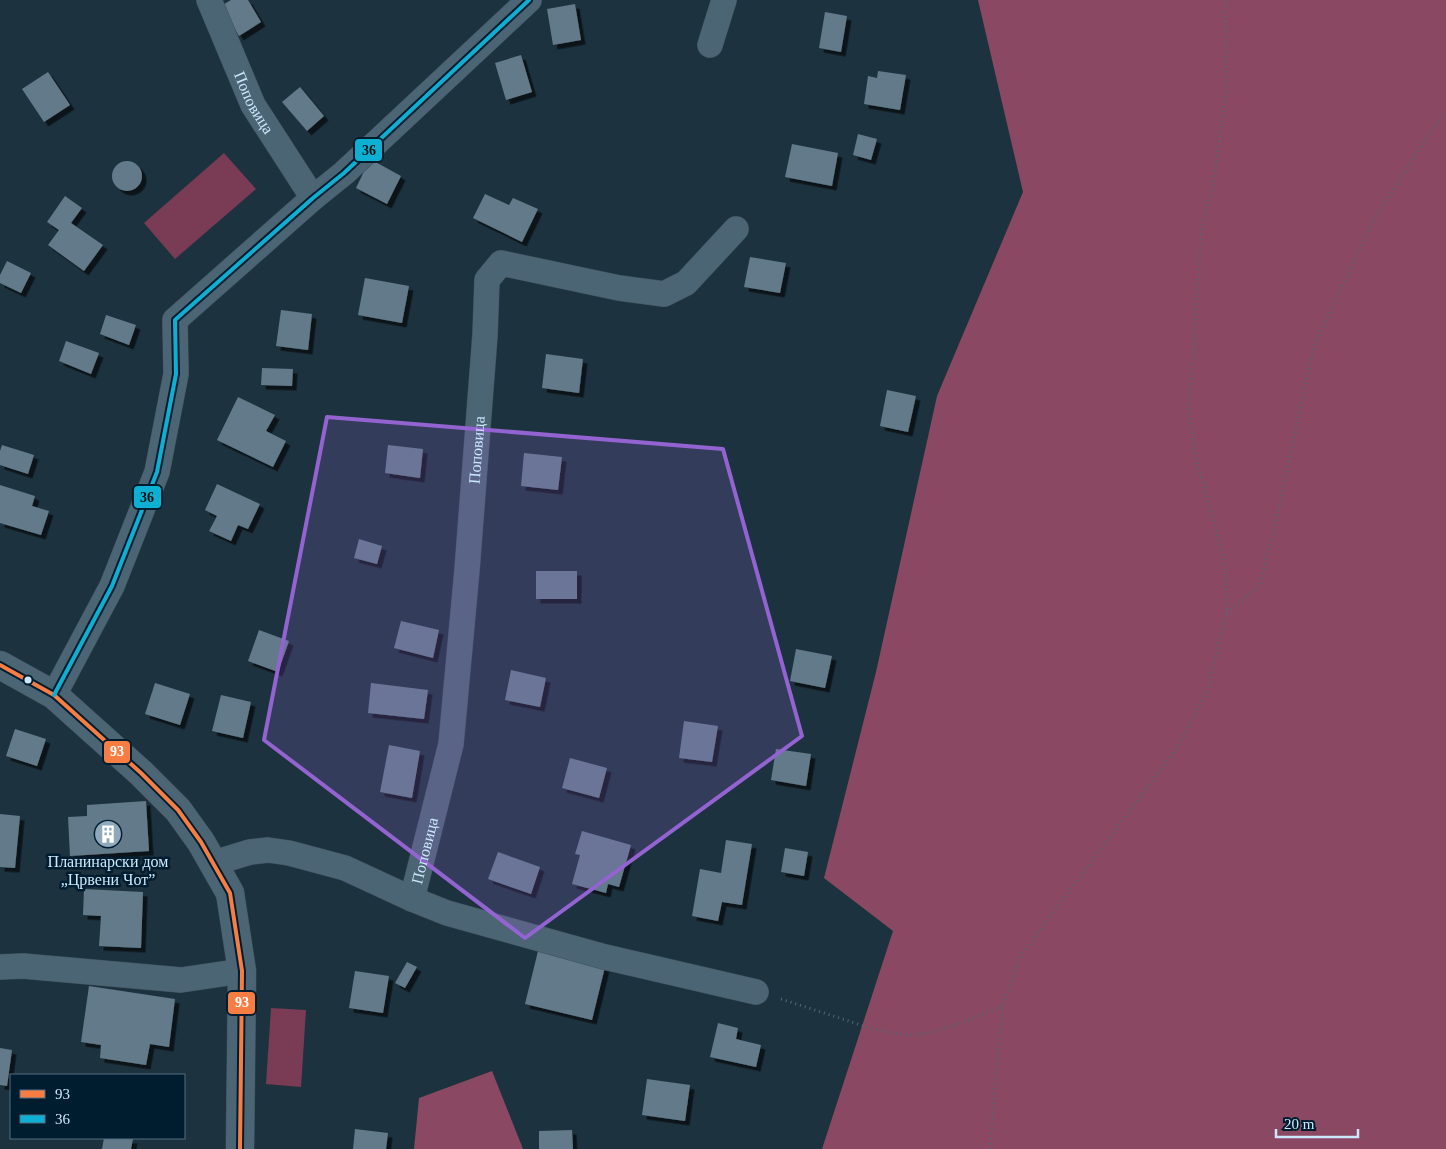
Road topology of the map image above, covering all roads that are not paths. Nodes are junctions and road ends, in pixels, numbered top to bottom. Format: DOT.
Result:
graph roads {
  1 [pos="209,0"];
  2 [pos="529,0"];
  3 [pos="724,0"];
  4 [pos="710,45"];
  5 [pos="313,198"];
  6 [pos="736,229"];
  7 [pos="0,665"];
  8 [pos="54,695"];
  9 [pos="214,863"];
  10 [pos="412,899"];
  11 [pos="0,967"];
  12 [pos="242,971"];
  13 [pos="756,992"];
  14 [pos="240,1149"];
  1 -- 5 [label="street, Поповица"];
  2 -- 5 [label="street"];
  3 -- 4 [label="street"];
  5 -- 8 [label="street"];
  6 -- 10 [label="street, Поповица"];
  7 -- 8 [label="street"];
  8 -- 9 [label="street"];
  9 -- 10 [label="street, Поповица"];
  9 -- 12 [label="street"];
  10 -- 13 [label="street, Поповица"];
  11 -- 12 [label="street"];
  12 -- 14 [label="street"];
}
